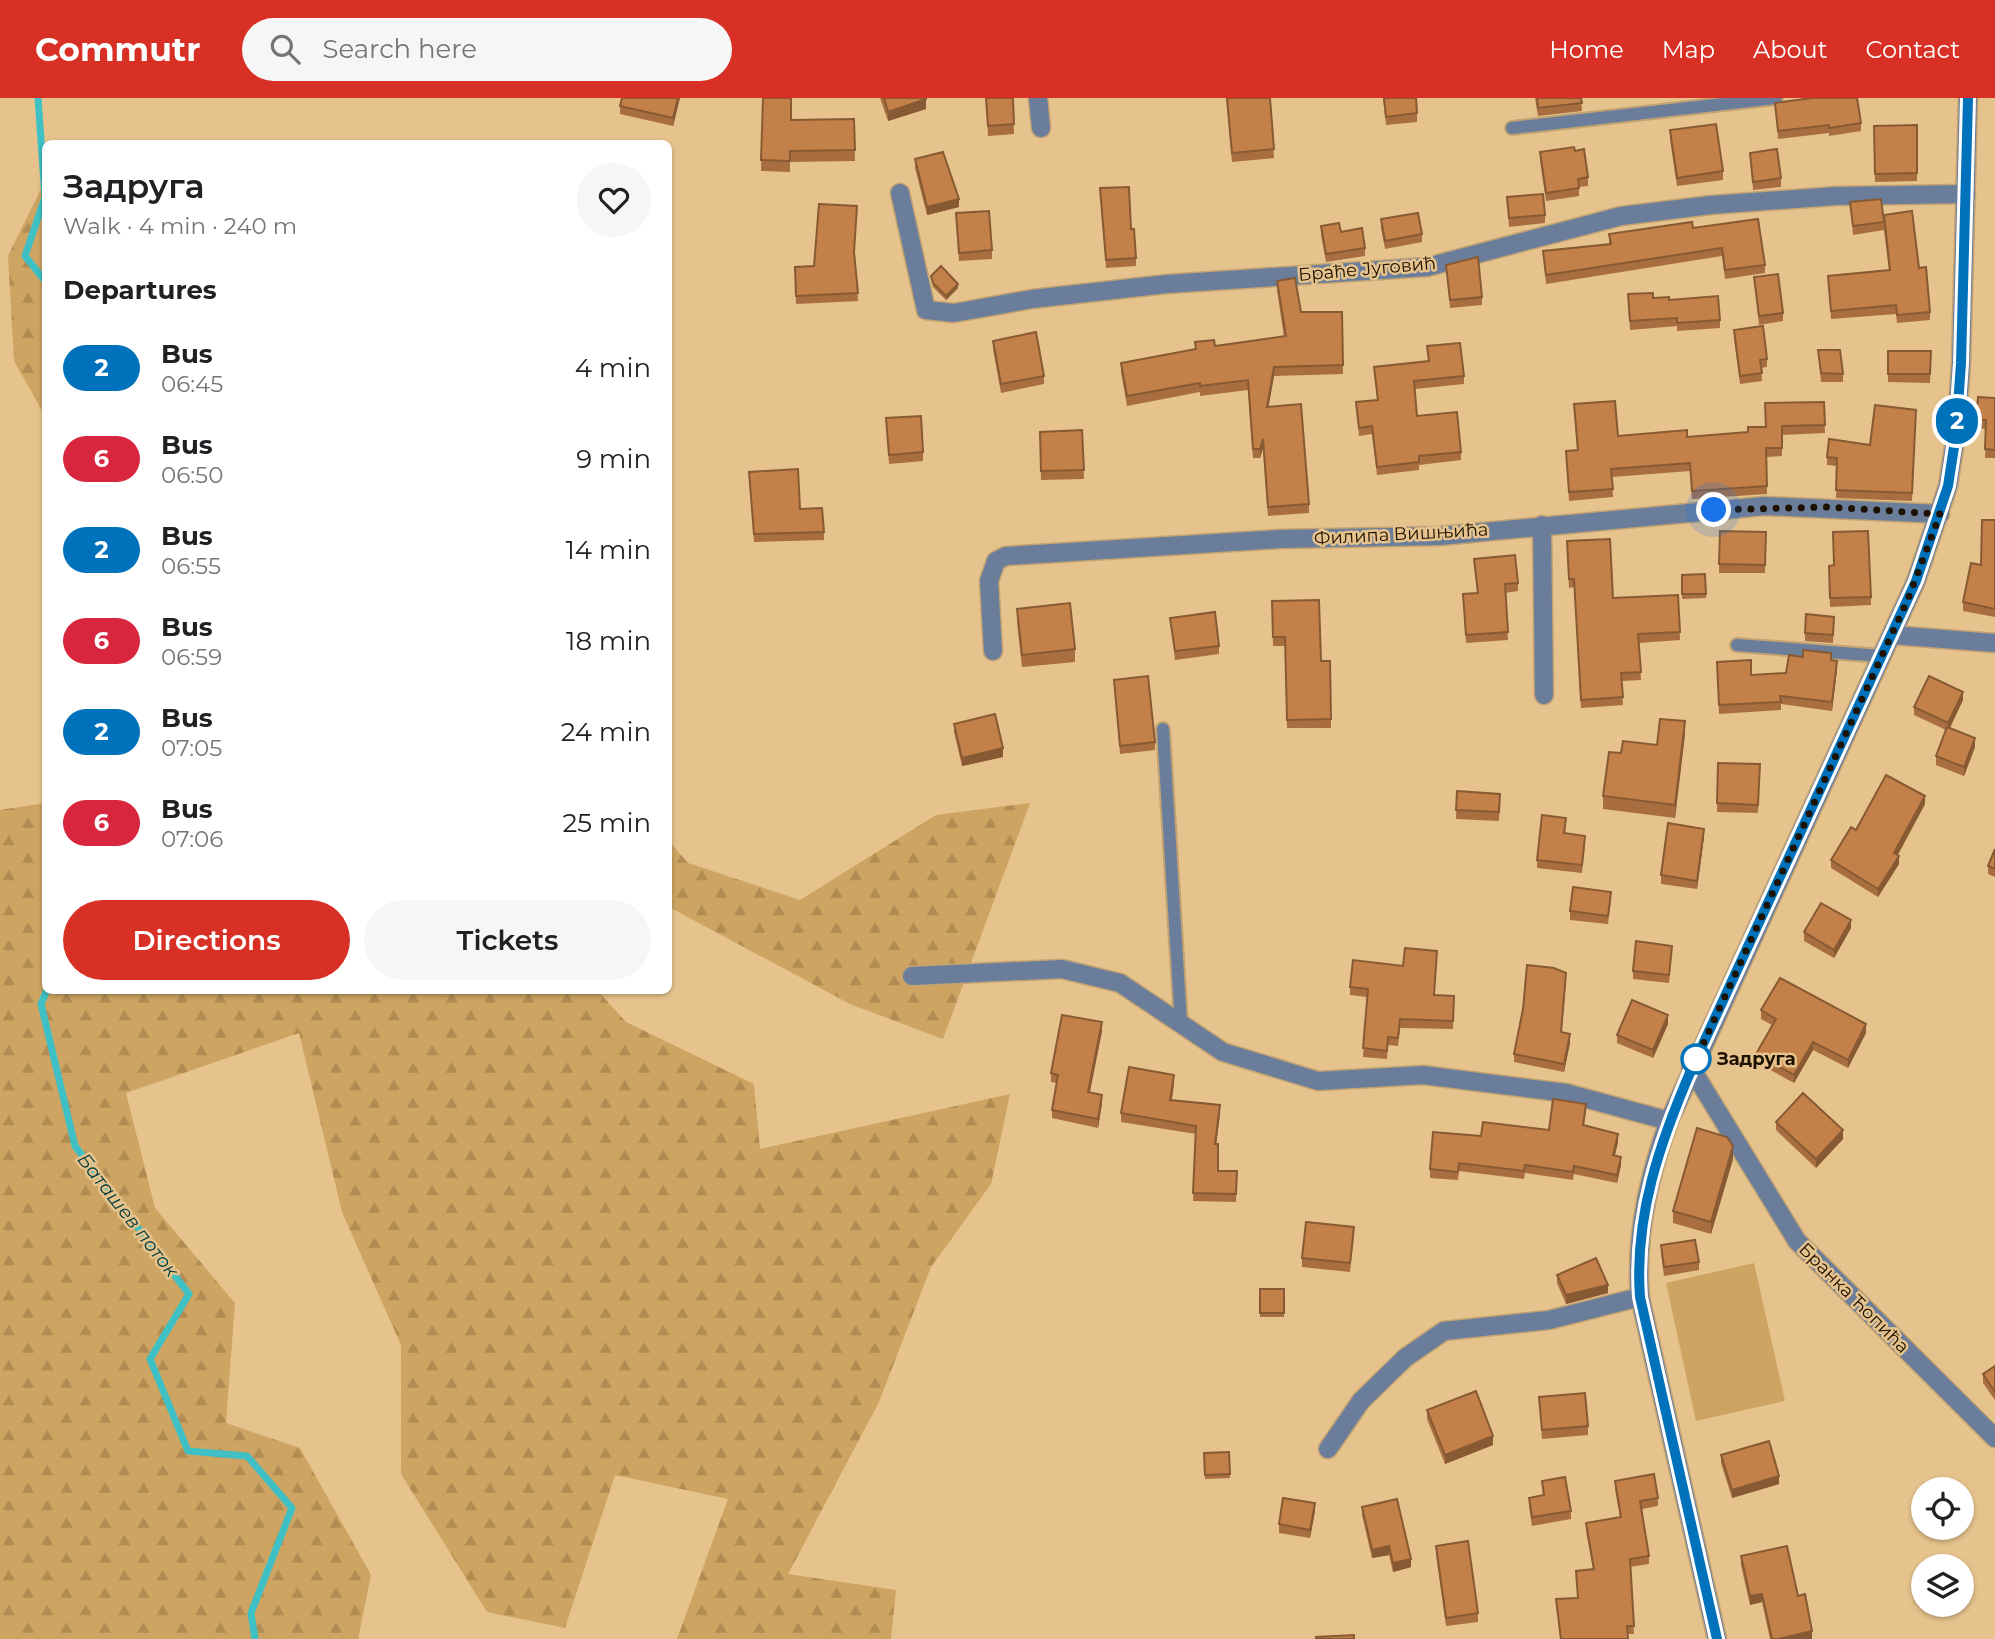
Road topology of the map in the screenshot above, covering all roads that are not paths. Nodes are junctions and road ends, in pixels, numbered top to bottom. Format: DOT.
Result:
graph roads {
  1 [pos="1038,98"];
  2 [pos="1776,98"];
  3 [pos="1968,98"];
  4 [pos="1041,128"];
  5 [pos="1512,128"];
  6 [pos="900,193"];
  7 [pos="1966,194"];
  8 [pos="1940,514"];
  9 [pos="1542,525"];
  10 [pos="1892,635"];
  11 [pos="1995,643"];
  12 [pos="1737,645"];
  13 [pos="993,650"];
  14 [pos="1882,656"];
  15 [pos="1544,695"];
  16 [pos="1163,729"];
  17 [pos="912,976"];
  18 [pos="1181,1024"];
  19 [pos="1692,1068"];
  20 [pos="1669,1121"];
  21 [pos="1640,1297"];
  22 [pos="1995,1438"];
  23 [pos="1328,1449"];
  24 [pos="1717,1639"];
  1 -- 4 [label="street"];
  2 -- 5 [label="lane"];
  3 -- 7 [label="street"];
  6 -- 7 [label="street, Браће Југовић"];
  7 -- 8 [label="street"];
  8 -- 9 [label="street, Филипа Вишњића"];
  8 -- 10 [label="street"];
  9 -- 13 [label="street, Филипа Вишњића"];
  9 -- 15 [label="street"];
  10 -- 11 [label="street"];
  10 -- 14 [label="street"];
  12 -- 14 [label="lane"];
  14 -- 19 [label="street"];
  16 -- 18 [label="lane"];
  17 -- 18 [label="street"];
  18 -- 20 [label="street"];
  19 -- 20 [label="street"];
  19 -- 22 [label="street, Бранка Ћопића"];
  20 -- 21 [label="street"];
  21 -- 23 [label="street"];
  21 -- 24 [label="street"];
}
